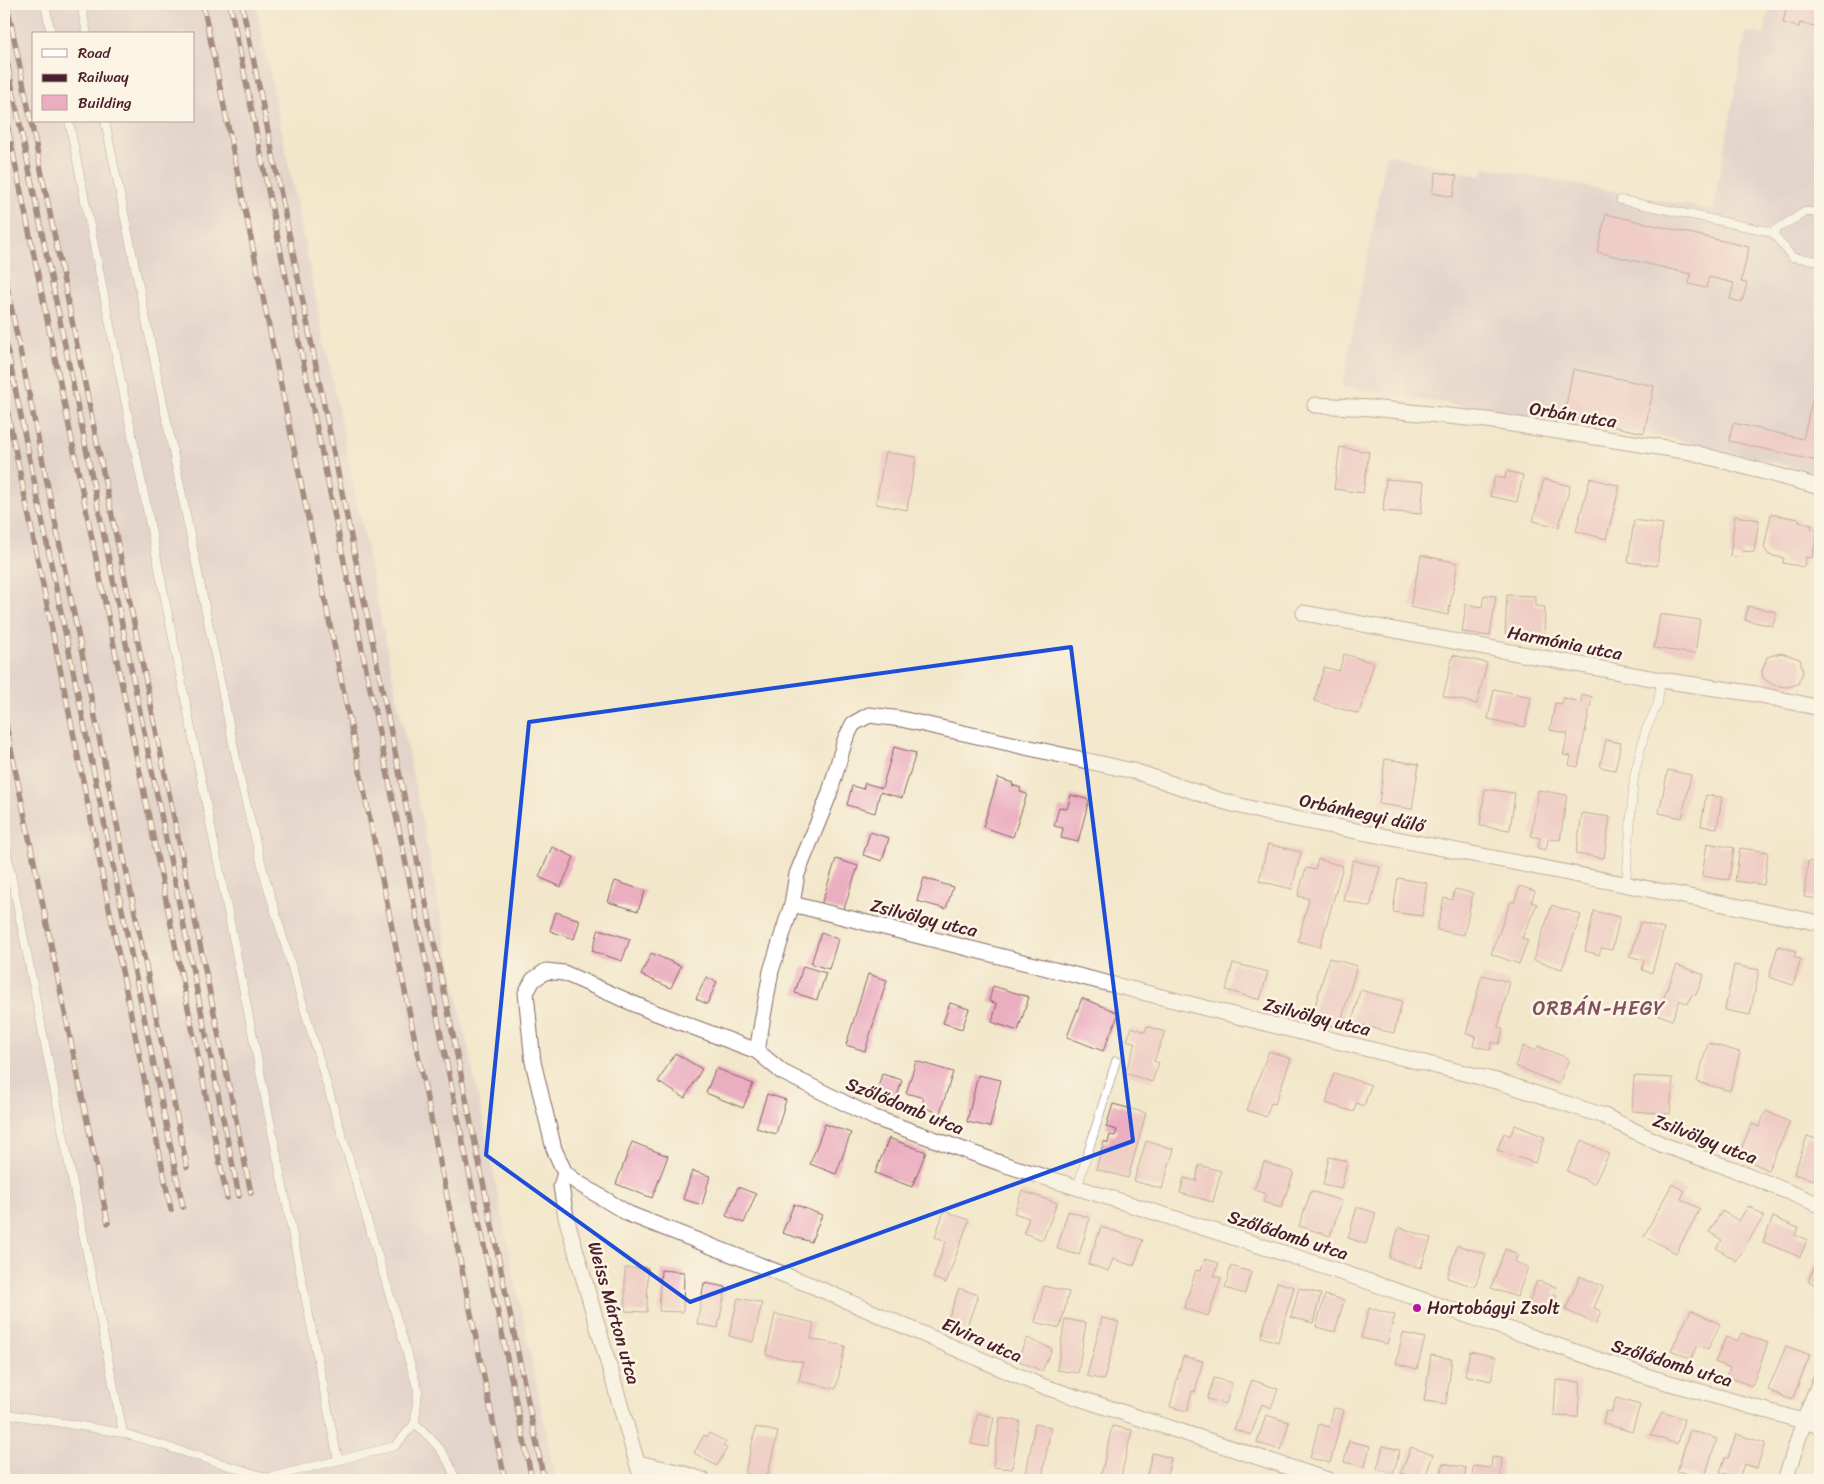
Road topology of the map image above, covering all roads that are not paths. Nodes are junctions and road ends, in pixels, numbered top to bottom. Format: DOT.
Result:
graph roads {
  1 [pos="45,4"];
  2 [pos="81,4"];
  3 [pos="51,32"];
  4 [pos="87,32"];
  5 [pos="69,122"];
  6 [pos="105,122"];
  7 [pos="1621,200"];
  8 [pos="1820,212"];
  9 [pos="1772,232"];
  10 [pos="1820,261"];
  11 [pos="1315,405"];
  12 [pos="1820,487"];
  13 [pos="1304,613"];
  14 [pos="1661,680"];
  15 [pos="1820,708"];
  16 [pos="4,839"];
  17 [pos="1626,884"];
  18 [pos="792,904"];
  19 [pos="1820,923"];
  20 [pos="757,1050"];
  21 [pos="1116,1061"];
  22 [pos="565,1173"];
  23 [pos="1077,1188"];
  24 [pos="1820,1205"];
  25 [pos="1820,1381"];
  26 [pos="4,1390"];
  27 [pos="1804,1421"];
  28 [pos="415,1423"];
  29 [pos="1820,1426"];
  30 [pos="123,1433"];
  31 [pos="338,1460"];
  32 [pos="638,1463"];
  33 [pos="455,1480"];
  34 [pos="642,1480"];
  35 [pos="703,1480"];
  36 [pos="1328,1480"];
  37 [pos="1785,1480"];
  1 -- 3 [label="lane"];
  2 -- 4 [label="lane"];
  5 -- 31 [label="lane"];
  6 -- 28 [label="lane"];
  7 -- 9 [label="lane"];
  8 -- 9 [label="lane"];
  9 -- 10 [label="lane"];
  11 -- 12 [label="street, Orbán utca"];
  13 -- 14 [label="street, Harmónia utca"];
  14 -- 15 [label="street, Harmónia utca"];
  14 -- 17 [label="lane"];
  16 -- 30 [label="lane"];
  17 -- 18 [label="street, Orbánhegyi dűlő"];
  17 -- 19 [label="street, Orbánhegyi dűlő"];
  18 -- 20 [label="street"];
  18 -- 24 [label="street, Zsilvölgy utca"];
  20 -- 22 [label="street"];
  20 -- 23 [label="street, Szőlődomb utca"];
  21 -- 23 [label="lane"];
  22 -- 32 [label="street, Weiss Márton utca"];
  22 -- 36 [label="street, Elvira utca"];
  23 -- 27 [label="street, Szőlődomb utca"];
  25 -- 27 [label="street"];
  26 -- 30 [label="lane"];
  27 -- 29 [label="street, Szőlődomb utca"];
  27 -- 37 [label="street"];
  28 -- 31 [label="lane"];
  28 -- 33 [label="lane"];
  30 -- 31 [label="lane"];
  32 -- 34 [label="street, Weiss Márton utca"];
  32 -- 35 [label="street"];
}
